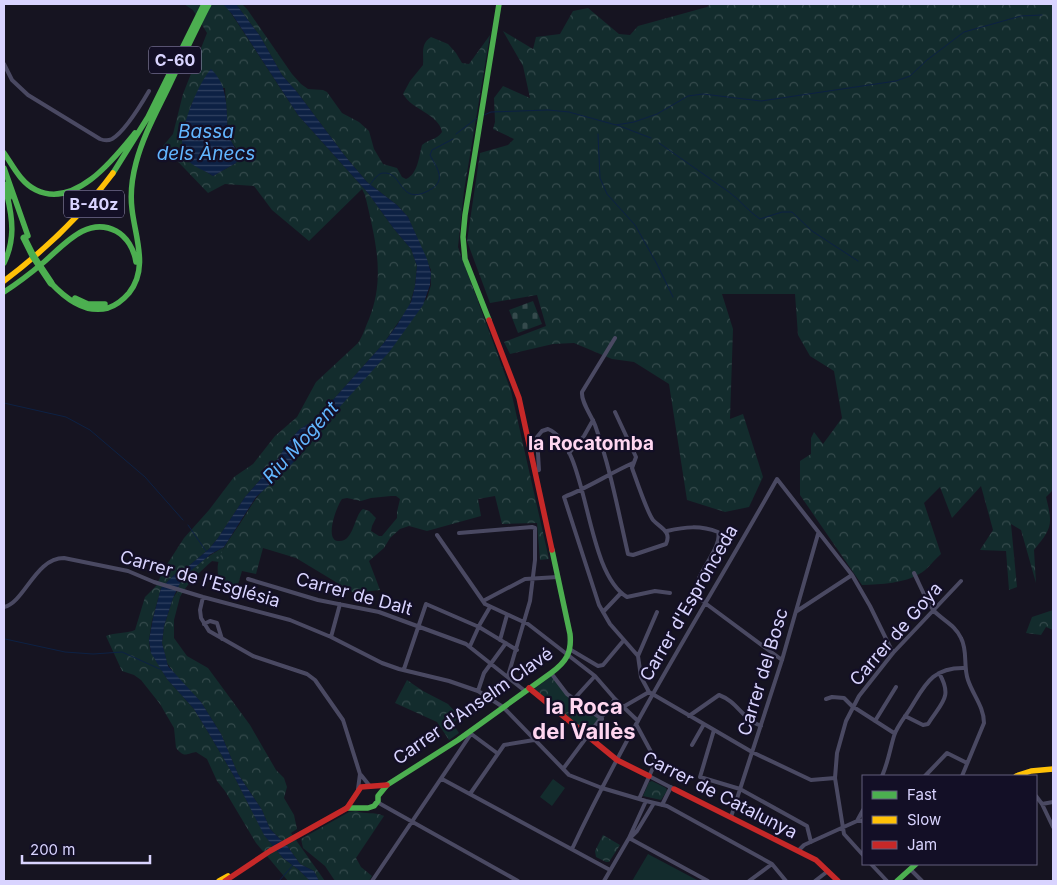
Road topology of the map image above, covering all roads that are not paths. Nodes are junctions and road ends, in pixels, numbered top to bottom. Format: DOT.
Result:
graph roads {
  1 [pos="204,4"];
  2 [pos="209,4"];
  3 [pos="499,4"];
  4 [pos="196,23"];
  5 [pos="4,64"];
  6 [pos="150,91"];
  7 [pos="159,101"];
  8 [pos="4,153"];
  9 [pos="4,168"];
  10 [pos="4,184"];
  11 [pos="7,195"];
  12 [pos="26,237"];
  13 [pos="4,263"];
  14 [pos="4,281"];
  15 [pos="52,281"];
  16 [pos="4,287"];
  17 [pos="4,292"];
  18 [pos="615,338"];
  19 [pos="615,412"];
  20 [pos="593,420"];
  21 [pos="569,452"];
  22 [pos="634,463"];
  23 [pos="535,471"];
  24 [pos="610,473"];
  25 [pos="582,490"];
  26 [pos="667,531"];
  27 [pos="459,532"];
  28 [pos="818,534"];
  29 [pos="437,535"];
  30 [pos="914,573"];
  31 [pos="852,575"];
  32 [pos="558,578"];
  33 [pos="248,579"];
  34 [pos="532,579"];
  35 [pos="962,581"];
  36 [pos="621,593"];
  37 [pos="670,593"];
  38 [pos="203,597"];
  39 [pos="483,601"];
  40 [pos="705,603"];
  41 [pos="340,604"];
  42 [pos="4,606"];
  43 [pos="490,607"];
  44 [pos="934,610"];
  45 [pos="797,611"];
  46 [pos="603,612"];
  47 [pos="657,612"];
  48 [pos="508,615"];
  49 [pos="524,623"];
  50 [pos="204,624"];
  51 [pos="418,626"];
  52 [pos="479,627"];
  53 [pos="331,637"];
  54 [pos="222,639"];
  55 [pos="500,640"];
  56 [pos="624,640"];
  57 [pos="506,643"];
  58 [pos="470,646"];
  59 [pos="517,650"];
  60 [pos="570,653"];
  61 [pos="893,653"];
  62 [pos="638,656"];
  63 [pos="782,660"];
  64 [pos="491,663"];
  65 [pos="965,668"];
  66 [pos="404,669"];
  67 [pos="551,673"];
  68 [pos="939,673"];
  69 [pos="508,676"];
  70 [pos="594,676"];
  71 [pos="896,687"];
  72 [pos="527,690"];
  73 [pos="478,691"];
  74 [pos="651,694"];
  75 [pos="574,699"];
  76 [pos="826,699"];
  77 [pos="615,700"];
  78 [pos="852,706"];
  79 [pos="503,707"];
  80 [pos="623,707"];
  81 [pos="689,716"];
  82 [pos="906,716"];
  83 [pos="602,719"];
  84 [pos="875,721"];
  85 [pos="637,723"];
  86 [pos="704,724"];
  87 [pos="761,726"];
  88 [pos="714,730"];
  89 [pos="470,733"];
  90 [pos="894,733"];
  91 [pos="588,736"];
  92 [pos="534,740"];
  93 [pos="692,745"];
  94 [pos="752,752"];
  95 [pos="497,753"];
  96 [pos="617,760"];
  97 [pos="967,763"];
  98 [pos="563,769"];
  99 [pos="1053,769"];
  100 [pos="360,774"];
  101 [pos="882,775"];
  102 [pos="926,775"];
  103 [pos="962,775"];
  104 [pos="1022,775"];
  105 [pos="649,776"];
  106 [pos="835,778"];
  107 [pos="442,779"];
  108 [pos="387,784"];
  109 [pos="370,786"];
  110 [pos="602,788"];
  111 [pos="673,788"];
  112 [pos="740,789"];
  113 [pos="357,792"];
  114 [pos="470,794"];
  115 [pos="1037,797"];
  116 [pos="377,799"];
  117 [pos="639,799"];
  118 [pos="646,801"];
  119 [pos="1053,802"];
  120 [pos="654,803"];
  121 [pos="1042,804"];
  122 [pos="662,805"];
  123 [pos="362,807"];
  124 [pos="347,808"];
  125 [pos="862,812"];
  126 [pos="731,818"];
  127 [pos="857,821"];
  128 [pos="862,821"];
  129 [pos="413,822"];
  130 [pos="1053,827"];
  131 [pos="843,828"];
  132 [pos="629,838"];
  133 [pos="811,842"];
  134 [pos="572,849"];
  135 [pos="798,851"];
  136 [pos="862,854"];
  137 [pos="258,859"];
  138 [pos="772,864"];
  139 [pos="872,865"];
  140 [pos="915,865"];
  141 [pos="910,869"];
  142 [pos="610,870"];
  143 [pos="828,871"];
  144 [pos="219,881"];
  145 [pos="225,881"];
  146 [pos="372,881"];
  147 [pos="518,881"];
  148 [pos="604,881"];
  149 [pos="708,881"];
  150 [pos="749,881"];
  151 [pos="786,881"];
  152 [pos="815,881"];
  153 [pos="838,881"];
  154 [pos="887,881"];
  155 [pos="897,881"];
  156 [pos="922,881"];
  1 -- 4 [label="main road, C-60"];
  2 -- 4 [label="main road, C-60"];
  3 -- 23 [label="main road, Carrer d'Anselm Clavé"];
  4 -- 7 [label="main road, C-60"];
  5 -- 6 [label="street"];
  7 -- 8 [label="main road"];
  7 -- 14 [label="main road, B-40z"];
  7 -- 15 [label="main road"];
  7 -- 16 [label="main road, B-40z"];
  9 -- 12 [label="main road"];
  10 -- 11 [label="main road"];
  11 -- 12 [label="main road"];
  11 -- 13 [label="main road"];
  12 -- 15 [label="main road, bridge"];
  15 -- 17 [label="main road"];
  18 -- 20 [label="street"];
  19 -- 22 [label="street"];
  20 -- 21 [label="street"];
  20 -- 24 [label="street"];
  21 -- 23 [label="street"];
  21 -- 25 [label="street"];
  22 -- 24 [label="street"];
  22 -- 26 [label="street"];
  23 -- 32 [label="main road, Carrer d'Anselm Clavé"];
  24 -- 25 [label="street"];
  24 -- 26 [label="street"];
  25 -- 36 [label="street"];
  25 -- 46 [label="street"];
  26 -- 40 [label="street"];
  27 -- 34 [label="street"];
  28 -- 31 [label="street"];
  28 -- 40 [label="street, Carrer d'Espronceda"];
  28 -- 45 [label="street, Carrer del Bosc"];
  29 -- 39 [label="street"];
  30 -- 44 [label="street"];
  31 -- 45 [label="street"];
  31 -- 61 [label="street"];
  32 -- 34 [label="street"];
  32 -- 60 [label="main road, Carrer d'Anselm Clavé"];
  33 -- 41 [label="street, Carrer de Dalt"];
  34 -- 39 [label="street"];
  34 -- 49 [label="street"];
  35 -- 44 [label="street, Carrer de Goya"];
  36 -- 37 [label="street"];
  36 -- 46 [label="street"];
  38 -- 42 [label="street, Carrer de l'Església"];
  38 -- 50 [label="street"];
  38 -- 53 [label="street, Carrer de l'Església"];
  39 -- 43 [label="street"];
  40 -- 63 [label="street"];
  40 -- 74 [label="street, Carrer d'Espronceda"];
  41 -- 51 [label="street, Carrer de Dalt"];
  41 -- 53 [label="street"];
  43 -- 48 [label="street"];
  43 -- 52 [label="street"];
  44 -- 61 [label="street, Carrer de Goya"];
  44 -- 65 [label="street"];
  45 -- 63 [label="street, Carrer del Bosc"];
  46 -- 56 [label="street"];
  47 -- 62 [label="street"];
  48 -- 49 [label="street"];
  48 -- 55 [label="street"];
  49 -- 59 [label="street"];
  49 -- 60 [label="street"];
  50 -- 54 [label="street"];
  50 -- 54 [label="street"];
  51 -- 52 [label="street"];
  51 -- 58 [label="street, Carrer de Dalt"];
  51 -- 66 [label="street"];
  52 -- 55 [label="street"];
  52 -- 58 [label="street"];
  53 -- 66 [label="street, Carrer de l'Església"];
  54 -- 100 [label="street"];
  55 -- 57 [label="street"];
  56 -- 60 [label="street"];
  56 -- 62 [label="street"];
  57 -- 59 [label="street"];
  57 -- 64 [label="street"];
  58 -- 64 [label="street, Carrer de Dalt"];
  59 -- 69 [label="street"];
  60 -- 67 [label="main road, Carrer d'Anselm Clavé"];
  60 -- 70 [label="street"];
  61 -- 78 [label="street, Carrer de Goya"];
  62 -- 74 [label="street"];
  63 -- 87 [label="street, Carrer del Bosc"];
  64 -- 69 [label="street, Carrer de Dalt"];
  64 -- 73 [label="street"];
  65 -- 68 [label="street"];
  65 -- 97 [label="street"];
  66 -- 73 [label="street"];
  67 -- 72 [label="main road, Carrer d'Anselm Clavé"];
  67 -- 75 [label="street"];
  68 -- 82 [label="street"];
  68 -- 82 [label="street"];
  69 -- 72 [label="street, Carrer de Dalt"];
  70 -- 75 [label="street"];
  70 -- 77 [label="street"];
  71 -- 84 [label="street"];
  72 -- 79 [label="main road, Carrer d'Anselm Clavé"];
  72 -- 91 [label="main road, Carrer de Catalunya"];
  73 -- 79 [label="street"];
  74 -- 80 [label="street"];
  74 -- 81 [label="street"];
  74 -- 85 [label="street, Carrer d'Espronceda"];
  75 -- 83 [label="street"];
  76 -- 78 [label="street, Carrer de Goya"];
  77 -- 80 [label="street"];
  77 -- 83 [label="street"];
  78 -- 84 [label="street, Carrer de Goya"];
  78 -- 106 [label="street"];
  79 -- 89 [label="main road, Carrer d'Anselm Clavé"];
  79 -- 92 [label="street"];
  80 -- 85 [label="street"];
  81 -- 86 [label="street"];
  81 -- 87 [label="street"];
  82 -- 90 [label="street"];
  83 -- 91 [label="street"];
  84 -- 90 [label="street, Carrer de Goya"];
  85 -- 96 [label="street, Carrer d'Espronceda"];
  85 -- 105 [label="street"];
  86 -- 88 [label="street"];
  86 -- 93 [label="street"];
  87 -- 94 [label="street, Carrer del Bosc"];
  88 -- 94 [label="street"];
  88 -- 112 [label="street"];
  89 -- 95 [label="street"];
  89 -- 107 [label="street"];
  89 -- 108 [label="main road, Carrer d'Anselm Clavé"];
  90 -- 101 [label="street"];
  91 -- 96 [label="main road, Carrer de Catalunya"];
  91 -- 98 [label="street"];
  92 -- 95 [label="street"];
  92 -- 98 [label="street"];
  94 -- 106 [label="street"];
  94 -- 112 [label="street, Carrer del Bosc"];
  95 -- 114 [label="street"];
  96 -- 105 [label="main road, Carrer de Catalunya"];
  96 -- 110 [label="street, Carrer d'Espronceda"];
  97 -- 102 [label="street"];
  97 -- 103 [label="street"];
  98 -- 110 [label="street"];
  99 -- 104 [label="main road"];
  100 -- 109 [label="street"];
  100 -- 113 [label="street"];
  105 -- 111 [label="street, Carrer de Catalunya"];
  105 -- 117 [label="street"];
  106 -- 131 [label="street"];
  107 -- 114 [label="street"];
  107 -- 129 [label="street"];
  108 -- 109 [label="main road"];
  108 -- 116 [label="main road"];
  109 -- 113 [label="main road"];
  109 -- 116 [label="main road"];
  110 -- 117 [label="street"];
  110 -- 134 [label="street, Carrer d'Espronceda"];
  111 -- 122 [label="street"];
  111 -- 126 [label="main road, Carrer de Catalunya"];
  112 -- 126 [label="street, Carrer del Bosc"];
  112 -- 133 [label="street"];
  113 -- 123 [label="main road"];
  113 -- 124 [label="main road"];
  114 -- 134 [label="street"];
  115 -- 121 [label="street"];
  116 -- 123 [label="main road"];
  116 -- 129 [label="street"];
  117 -- 118 [label="street"];
  118 -- 120 [label="street"];
  118 -- 132 [label="street"];
  119 -- 121 [label="street"];
  120 -- 122 [label="street"];
  120 -- 132 [label="street"];
  121 -- 130 [label="street"];
  122 -- 138 [label="street"];
  123 -- 124 [label="main road"];
  124 -- 137 [label="main road"];
  125 -- 127 [label="street"];
  126 -- 135 [label="main road, Carrer de Catalunya"];
  127 -- 128 [label="street"];
  127 -- 131 [label="street"];
  129 -- 146 [label="street"];
  129 -- 147 [label="street"];
  131 -- 133 [label="street"];
  131 -- 136 [label="street"];
  132 -- 142 [label="street"];
  132 -- 149 [label="street"];
  133 -- 135 [label="street"];
  134 -- 142 [label="street"];
  135 -- 143 [label="main road, Carrer de Catalunya"];
  137 -- 144 [label="main road"];
  137 -- 145 [label="main road"];
  138 -- 150 [label="street"];
  138 -- 151 [label="street"];
  139 -- 154 [label="street"];
  140 -- 141 [label="main road"];
  141 -- 155 [label="main road"];
  141 -- 156 [label="street"];
  142 -- 148 [label="street"];
  143 -- 152 [label="street"];
  143 -- 153 [label="main road, Carrer de Catalunya"];
}
